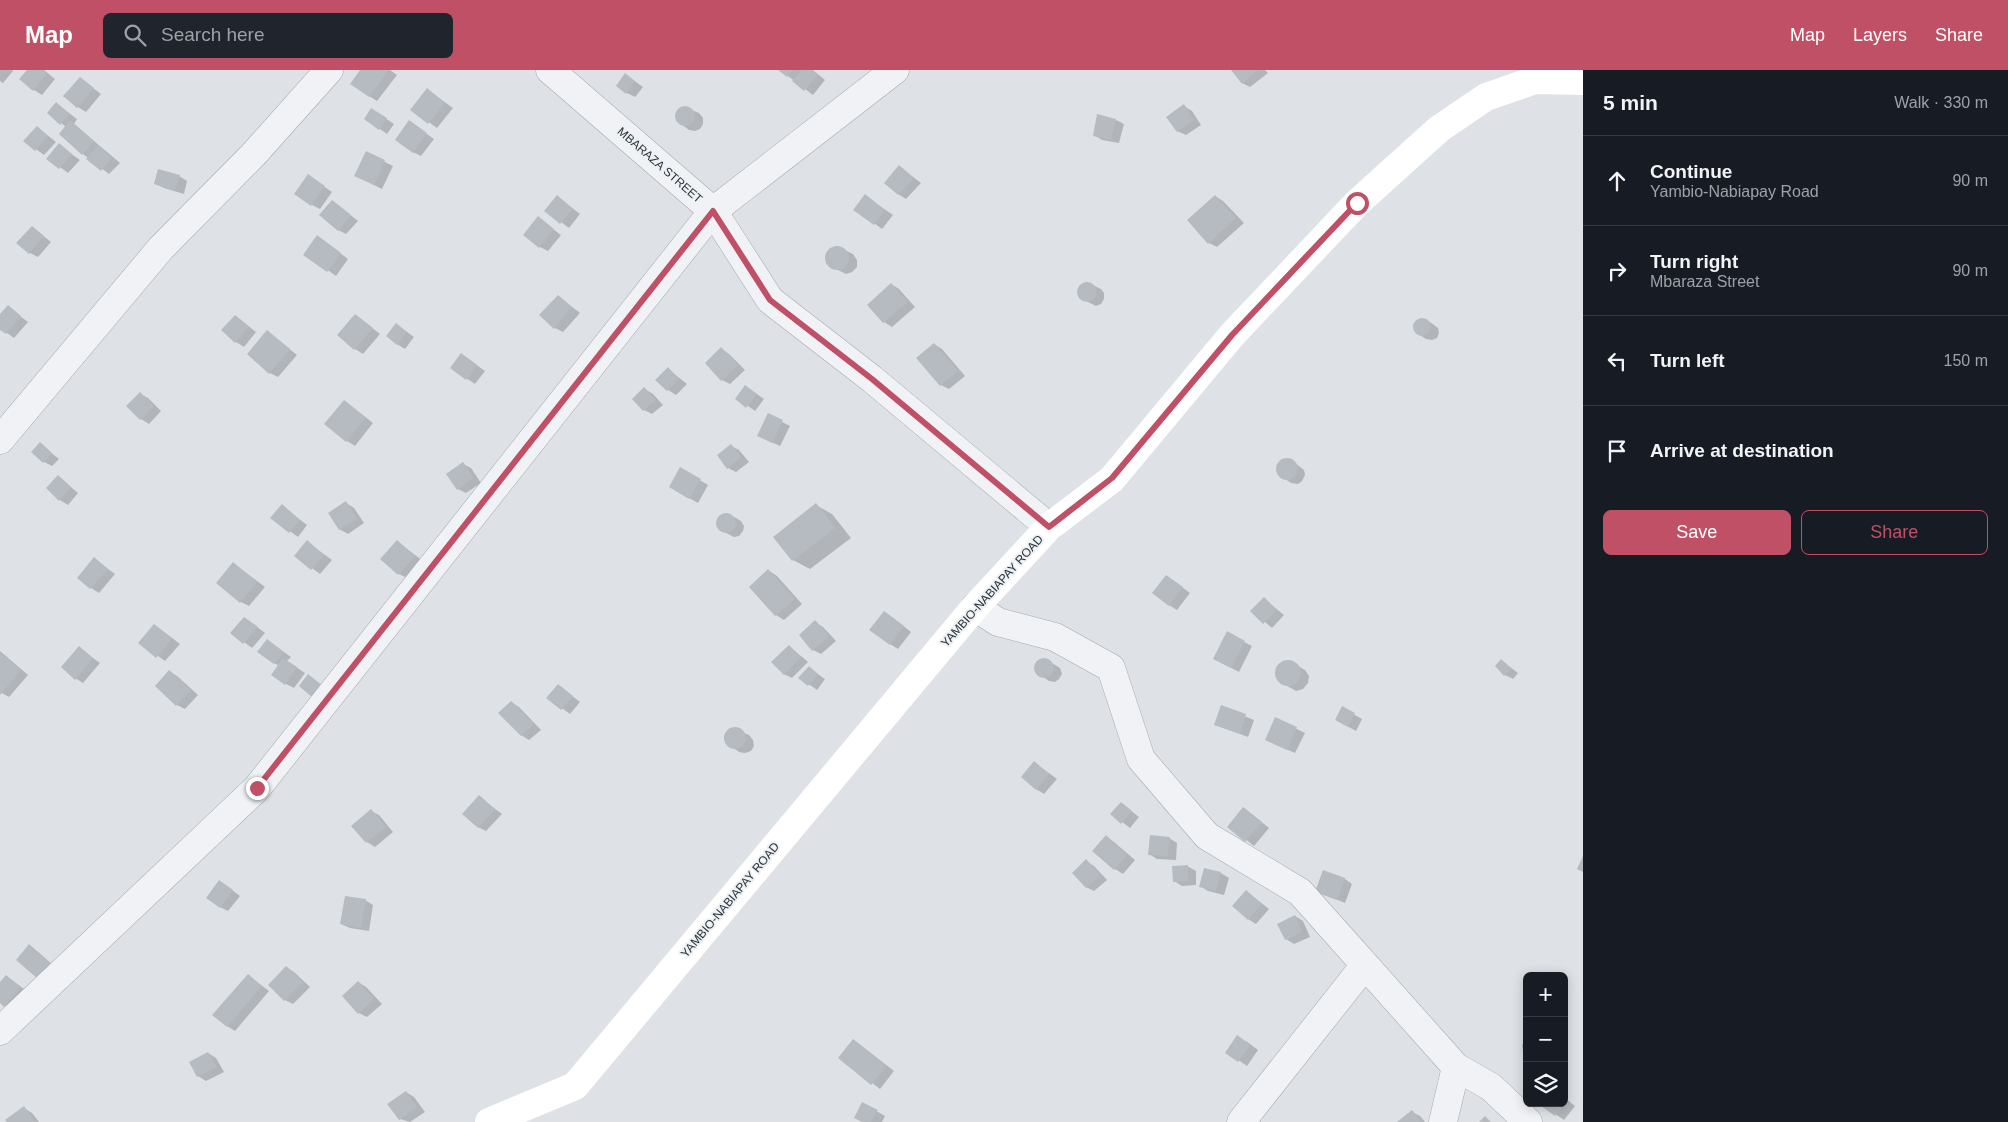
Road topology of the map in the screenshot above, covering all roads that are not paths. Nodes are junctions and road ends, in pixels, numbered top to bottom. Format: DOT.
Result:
graph roads {
  1 [pos="330,70"];
  2 [pos="550,70"];
  3 [pos="895,70"];
  4 [pos="1583,81"];
  5 [pos="713,211"];
  6 [pos="0,440"];
  7 [pos="1049,527"];
  8 [pos="974,607"];
  9 [pos="1364,965"];
  10 [pos="0,1031"];
  11 [pos="1456,1066"];
  12 [pos="489,1122"];
  13 [pos="1240,1122"];
  14 [pos="1443,1122"];
  15 [pos="1528,1122"];
  1 -- 6 [label="street"];
  2 -- 5 [label="street, MBARAZA STREET"];
  3 -- 5 [label="street"];
  4 -- 7 [label="main road, YAMBIO-NABIAPAY ROAD"];
  5 -- 7 [label="street, MBARAZA STREET"];
  5 -- 10 [label="street"];
  7 -- 8 [label="main road, YAMBIO-NABIAPAY ROAD"];
  8 -- 9 [label="street"];
  8 -- 12 [label="main road, YAMBIO-NABIAPAY ROAD"];
  9 -- 11 [label="street"];
  9 -- 13 [label="street"];
  11 -- 14 [label="street"];
  11 -- 15 [label="street"];
}
